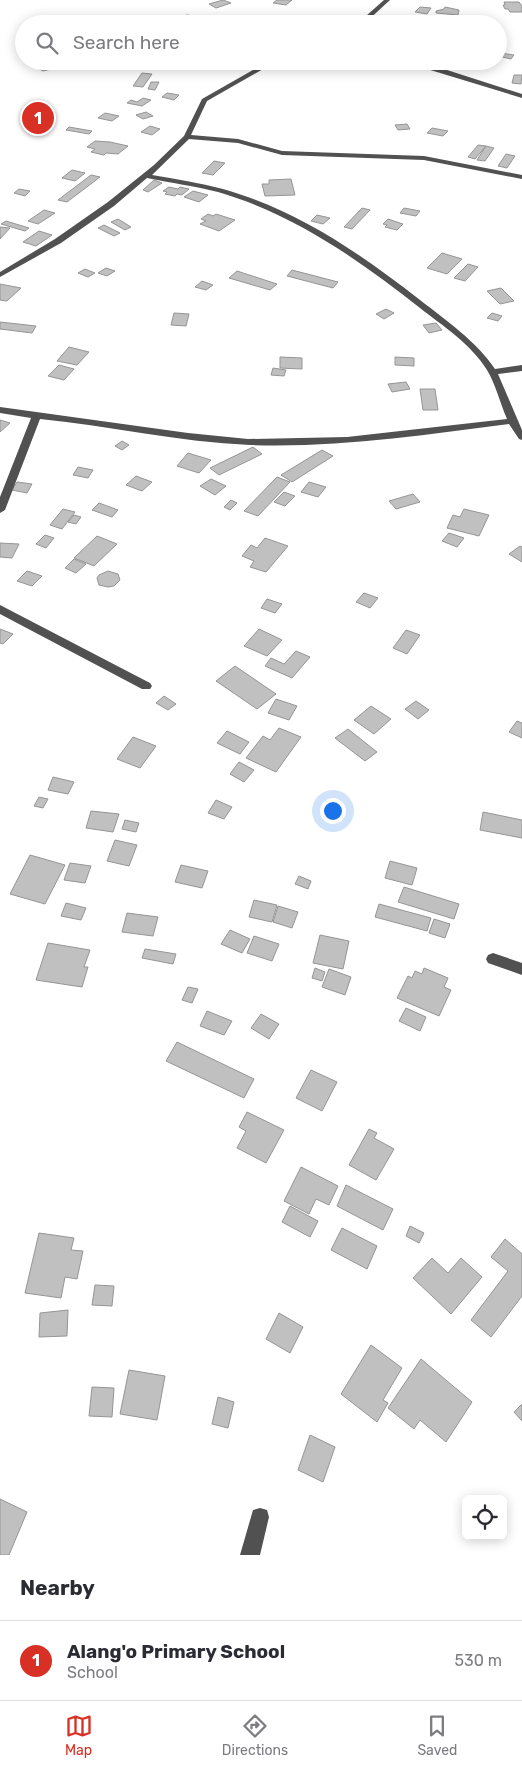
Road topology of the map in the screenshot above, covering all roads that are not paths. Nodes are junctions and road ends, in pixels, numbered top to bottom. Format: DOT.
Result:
graph roads {
  1 [pos="387,0"];
  2 [pos="370,15"];
  3 [pos="258,70"];
  4 [pos="437,70"];
  5 [pos="522,96"];
  6 [pos="186,137"];
  7 [pos="146,176"];
  8 [pos="522,177"];
  9 [pos="0,275"];
  10 [pos="522,368"];
  11 [pos="493,372"];
  12 [pos="0,410"];
  13 [pos="36,416"];
  14 [pos="511,420"];
  15 [pos="522,437"];
  16 [pos="0,510"];
  17 [pos="0,608"];
  18 [pos="146,686"];
  19 [pos="493,959"];
  20 [pos="522,969"];
  21 [pos="260,1517"];
  22 [pos="250,1555"];
  1 -- 2 [label="street"];
  3 -- 6 [label="street"];
  4 -- 5 [label="street"];
  6 -- 7 [label="street"];
  6 -- 8 [label="street"];
  7 -- 9 [label="street"];
  7 -- 11 [label="street"];
  10 -- 11 [label="street"];
  11 -- 14 [label="street"];
  12 -- 13 [label="street"];
  13 -- 14 [label="street"];
  13 -- 16 [label="street"];
  14 -- 15 [label="street"];
  17 -- 18 [label="street"];
  19 -- 20 [label="street"];
  21 -- 22 [label="street"];
}
